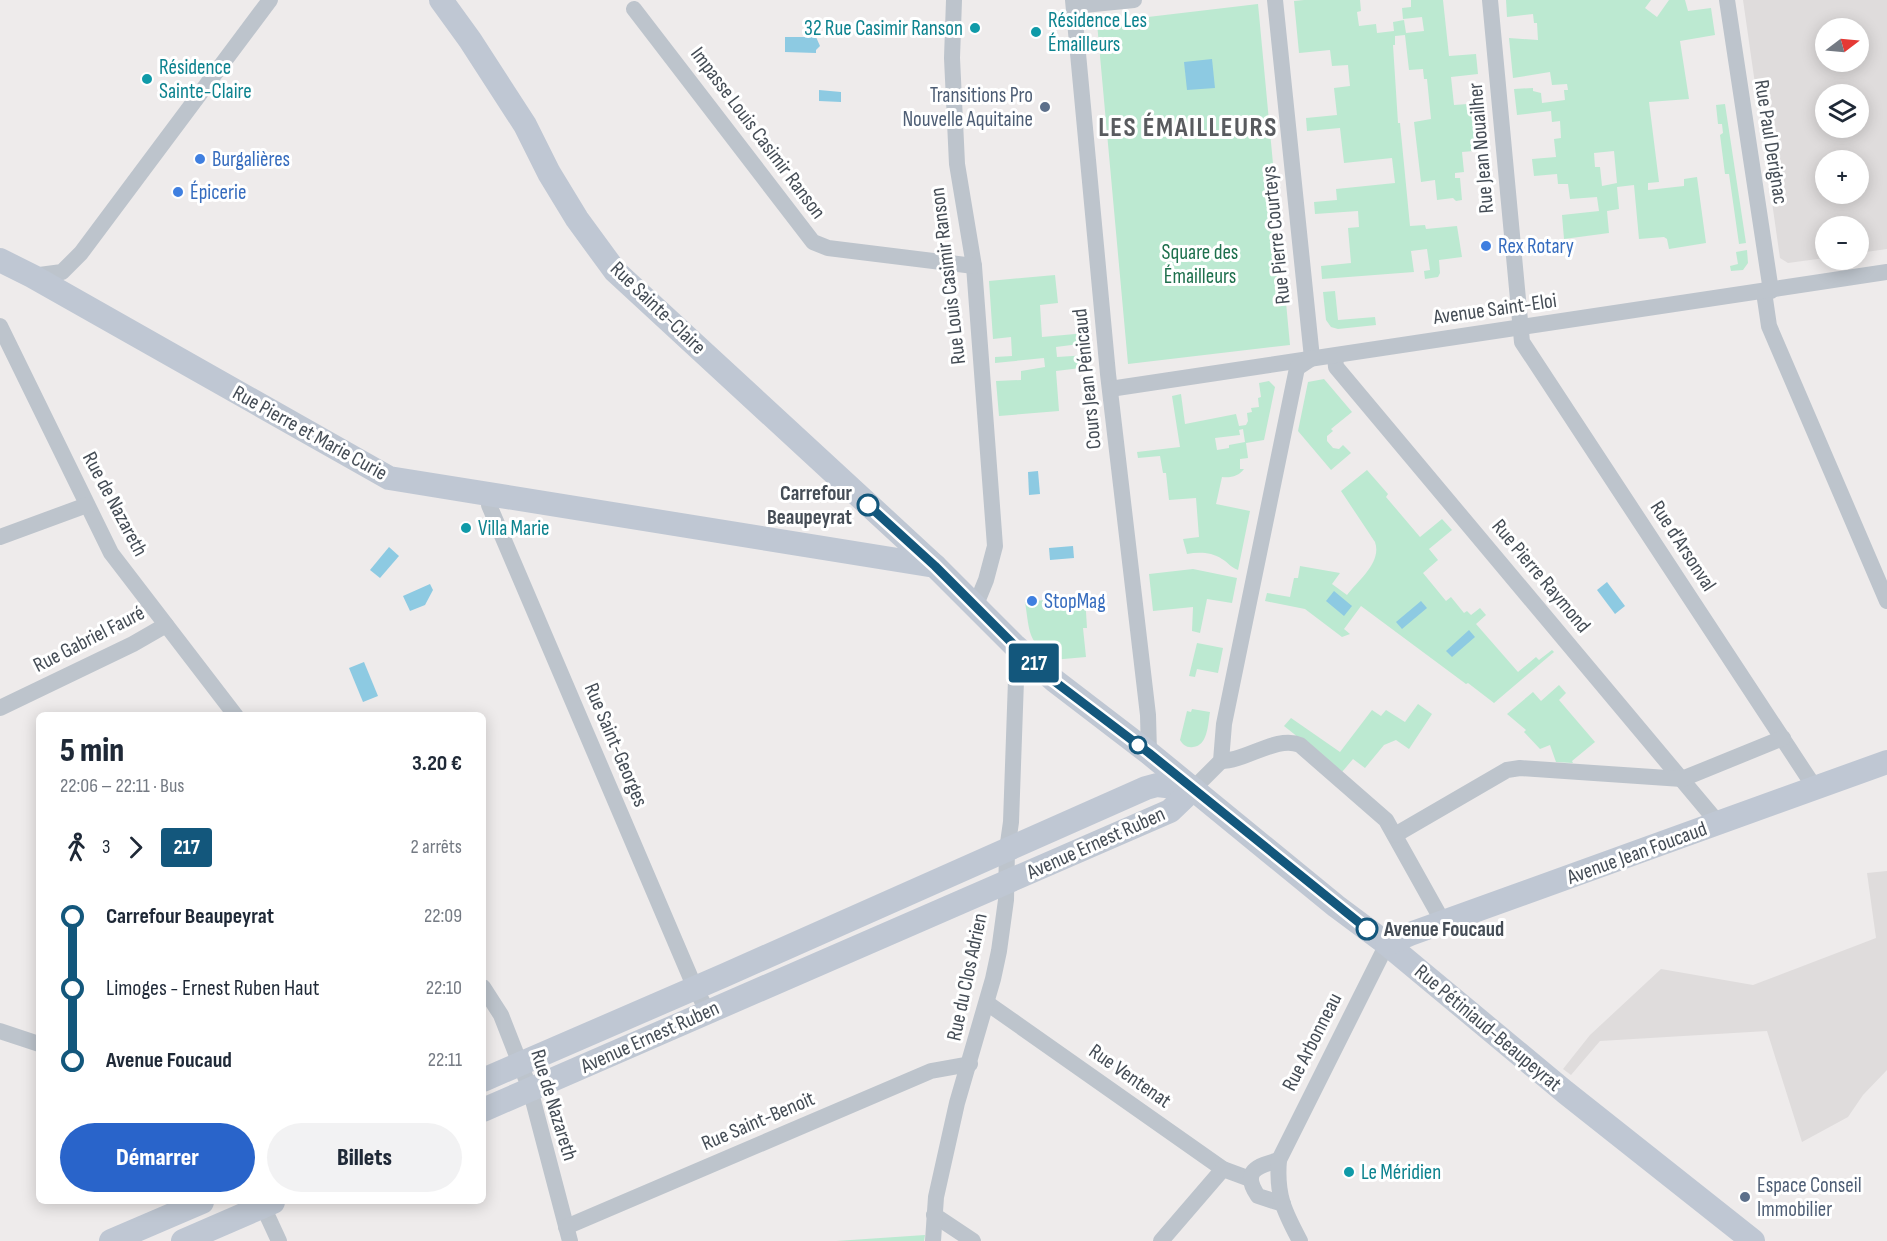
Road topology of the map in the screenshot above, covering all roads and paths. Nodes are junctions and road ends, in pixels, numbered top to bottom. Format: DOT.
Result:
graph roads {
  1 [pos="270,0"];
  2 [pos="441,0"];
  3 [pos="954,0"];
  4 [pos="1134,0"];
  5 [pos="1275,0"];
  6 [pos="1490,0"];
  7 [pos="1727,0"];
  8 [pos="1073,3"];
  9 [pos="634,9"];
  10 [pos="2,266"];
  11 [pos="974,266"];
  12 [pos="1887,272"];
  13 [pos="32,276"];
  14 [pos="1767,292"];
  15 [pos="0,326"];
  16 [pos="1520,328"];
  17 [pos="1335,356"];
  18 [pos="1312,358"];
  19 [pos="1110,389"];
  20 [pos="491,495"];
  21 [pos="87,505"];
  22 [pos="0,537"];
  23 [pos="935,566"];
  24 [pos="1887,601"];
  25 [pos="975,607"];
  26 [pos="166,625"];
  27 [pos="1014,645"];
  28 [pos="0,708"];
  29 [pos="233,712"];
  30 [pos="1783,738"];
  31 [pos="1149,753"];
  32 [pos="1221,761"];
  33 [pos="1887,762"];
  34 [pos="1682,779"];
  35 [pos="1193,789"];
  36 [pos="1815,789"];
  37 [pos="1719,824"];
  38 [pos="1395,835"];
  39 [pos="1007,850"];
  40 [pos="1006,882"];
  41 [pos="1443,922"];
  42 [pos="1387,945"];
  43 [pos="695,988"];
  44 [pos="486,992"];
  45 [pos="987,1003"];
  46 [pos="708,1012"];
  47 [pos="0,1031"];
  48 [pos="36,1043"];
  49 [pos="519,1064"];
  50 [pos="970,1064"];
  51 [pos="486,1079"];
  52 [pos="530,1089"];
  53 [pos="486,1109"];
  54 [pos="1279,1160"];
  55 [pos="1223,1169"];
  56 [pos="1250,1179"];
  57 [pos="197,1204"];
  58 [pos="264,1204"];
  59 [pos="266,1204"];
  60 [pos="1283,1204"];
  61 [pos="934,1215"];
  62 [pos="568,1234"];
  63 [pos="111,1241"];
  64 [pos="183,1241"];
  65 [pos="279,1241"];
  66 [pos="933,1241"];
  67 [pos="973,1241"];
  68 [pos="1161,1241"];
  69 [pos="1300,1241"];
  70 [pos="1753,1241"];
  1 -- 13 [label="street"];
  2 -- 23 [label="street, Rue Sainte-Claire"];
  3 -- 11 [label="street, Rue Louis Casimir Ranson"];
  4 -- 8 [label="street"];
  5 -- 18 [label="street, Rue Pierre Courteys"];
  6 -- 16 [label="street, Rue Jean Nouailher"];
  7 -- 14 [label="street, Rue Paul Derignac"];
  8 -- 19 [label="street, Cours Jean Pénicaud"];
  9 -- 11 [label="street, Impasse Louis Casimir Ranson"];
  10 -- 13 [label="street, Rue Pierre et Marie Curie"];
  11 -- 25 [label="street, Rue Louis Casimir Ranson"];
  12 -- 14 [label="street, Avenue Saint-Eloi"];
  13 -- 20 [label="street, Rue Pierre et Marie Curie"];
  14 -- 16 [label="street, Avenue Saint-Eloi"];
  14 -- 24 [label="street, Rue Paul Derignac"];
  15 -- 21 [label="street, Rue de Nazareth"];
  16 -- 17 [label="street, Avenue Saint-Eloi"];
  16 -- 30 [label="street, Rue d'Arsonval"];
  17 -- 18 [label="street, Avenue Saint-Eloi"];
  17 -- 34 [label="street, Rue Pierre Raymond"];
  18 -- 19 [label="street, Avenue Saint-Eloi"];
  18 -- 32 [label="street"];
  19 -- 31 [label="street, Cours Jean Pénicaud"];
  20 -- 23 [label="street, Rue Pierre et Marie Curie"];
  20 -- 43 [label="street, Rue Saint-Georges"];
  21 -- 22 [label="street"];
  21 -- 26 [label="street, Rue de Nazareth"];
  23 -- 25 [label="street"];
  25 -- 27 [label="street"];
  26 -- 28 [label="street, Rue Gabriel Fauré"];
  26 -- 29 [label="street, Rue de Nazareth"];
  27 -- 31 [label="street, Rue Pétiniaud-Beaupeyrat"];
  27 -- 39 [label="street, Rue du Clos Adrien"];
  30 -- 34 [label="street"];
  30 -- 36 [label="street, Rue d'Arsonval"];
  31 -- 35 [label="street, Rue Pétiniaud-Beaupeyrat"];
  32 -- 35 [label="street"];
  32 -- 38 [label="street"];
  33 -- 36 [label="street, Avenue Jean Foucaud"];
  34 -- 37 [label="street, Rue Pierre Raymond"];
  34 -- 38 [label="street"];
  35 -- 39 [label="street, Avenue Ernest Ruben"];
  35 -- 40 [label="street, Avenue Ernest Ruben"];
  35 -- 42 [label="street, Rue Pétiniaud-Beaupeyrat"];
  36 -- 37 [label="street, Avenue Jean Foucaud"];
  37 -- 41 [label="street, Avenue Jean Foucaud"];
  38 -- 41 [label="street"];
  39 -- 40 [label="street, Rue du Clos Adrien"];
  39 -- 43 [label="street, Avenue Ernest Ruben"];
  40 -- 45 [label="street, Rue du Clos Adrien"];
  40 -- 46 [label="street, Avenue Ernest Ruben"];
  41 -- 42 [label="street, Avenue Jean Foucaud"];
  42 -- 54 [label="street, Rue Arbonneau"];
  42 -- 70 [label="street, Rue Pétiniaud-Beaupeyrat"];
  43 -- 46 [label="street, Rue Saint-Georges"];
  43 -- 49 [label="street, Avenue Ernest Ruben"];
  44 -- 49 [label="street, Rue de Nazareth"];
  45 -- 50 [label="street, Rue du Clos Adrien"];
  45 -- 55 [label="street, Rue Ventenat"];
  46 -- 52 [label="street, Avenue Ernest Ruben"];
  47 -- 48 [label="street"];
  49 -- 51 [label="street, Avenue Ernest Ruben"];
  49 -- 52 [label="street, Rue de Nazareth"];
  50 -- 61 [label="street, Rue du Clos Adrien"];
  50 -- 62 [label="street, Rue Saint-Benoit"];
  52 -- 53 [label="street, Avenue Ernest Ruben"];
  52 -- 62 [label="street, Rue de Nazareth"];
  54 -- 56 [label="street"];
  54 -- 60 [label="street"];
  55 -- 56 [label="street, Rue Ventenat"];
  55 -- 68 [label="street"];
  56 -- 60 [label="street"];
  57 -- 63 [label="street"];
  58 -- 64 [label="street"];
  59 -- 65 [label="street"];
  60 -- 69 [label="street"];
  61 -- 66 [label="street, Rue du Clos Adrien"];
  61 -- 67 [label="street"];
}
